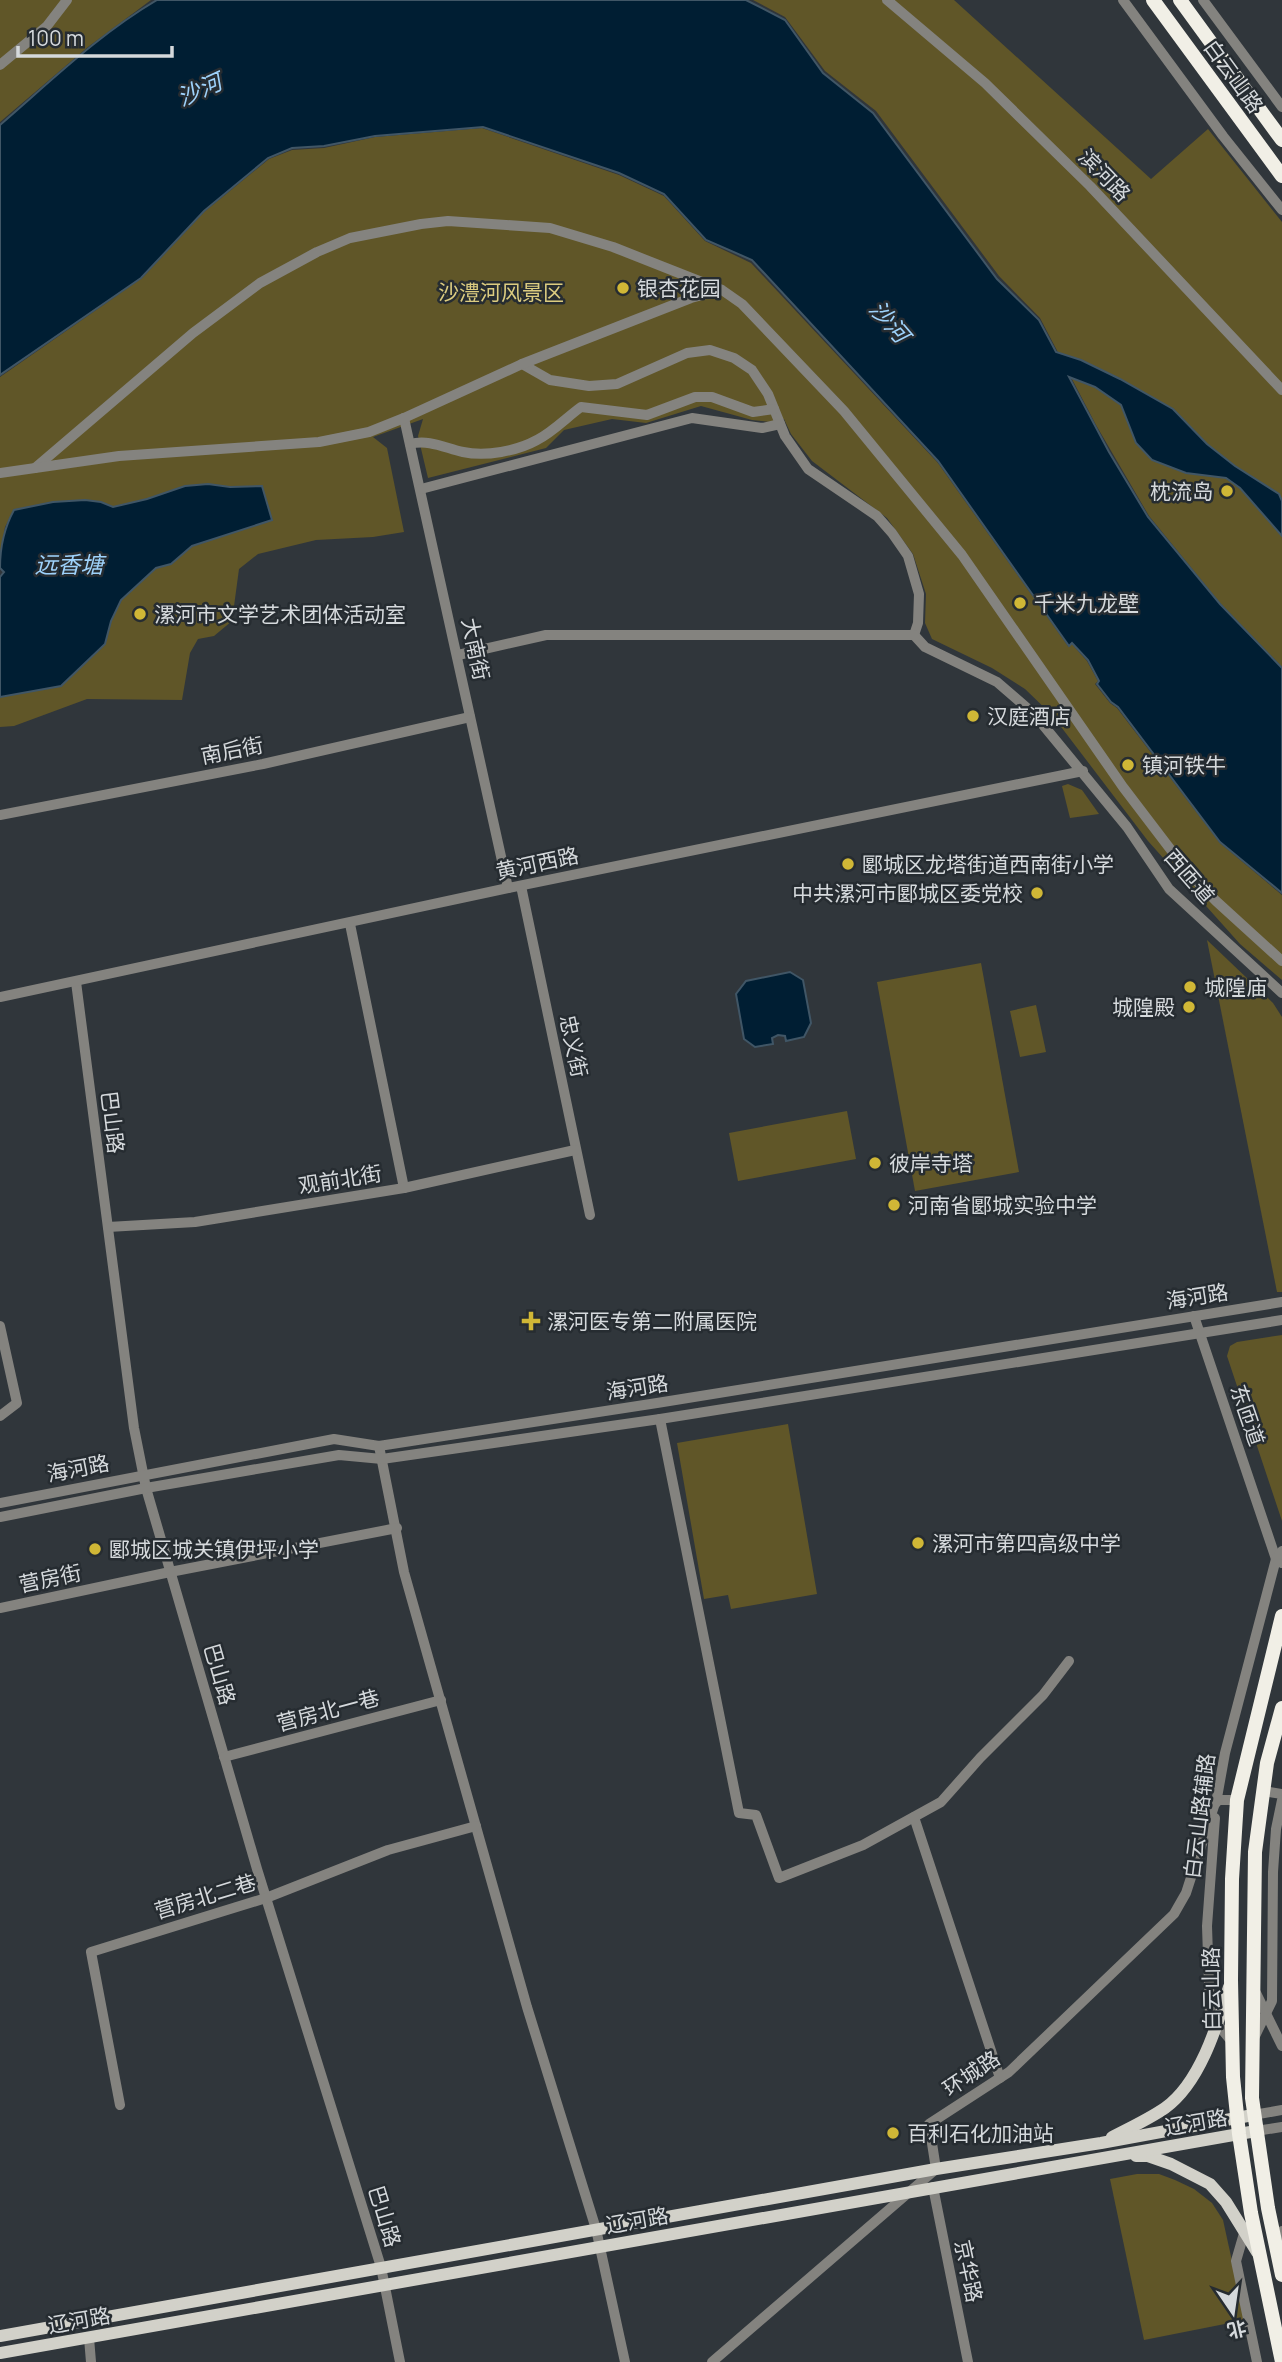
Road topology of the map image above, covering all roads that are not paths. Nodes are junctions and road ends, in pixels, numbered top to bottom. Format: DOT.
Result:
graph roads {
  1 [pos="67,0"];
  2 [pos="887,0"];
  3 [pos="1123,0"];
  4 [pos="1153,0"];
  5 [pos="1180,0"];
  6 [pos="1203,0"];
  7 [pos="0,65"];
  8 [pos="1282,107"];
  9 [pos="1282,140"];
  10 [pos="1282,176"];
  11 [pos="1282,210"];
  12 [pos="690,278"];
  13 [pos="722,290"];
  14 [pos="691,298"];
  15 [pos="522,364"];
  16 [pos="1282,390"];
  17 [pos="774,409"];
  18 [pos="404,418"];
  19 [pos="780,424"];
  20 [pos="410,444"];
  21 [pos="35,468"];
  22 [pos="0,473"];
  23 [pos="421,489"];
  24 [pos="914,635"];
  25 [pos="458,654"];
  26 [pos="470,718"];
  27 [pos="1083,771"];
  28 [pos="0,815"];
  29 [pos="521,886"];
  30 [pos="508,888"];
  31 [pos="350,923"];
  32 [pos="1282,961"];
  33 [pos="76,982"];
  34 [pos="1282,993"];
  35 [pos="0,997"];
  36 [pos="575,1150"];
  37 [pos="404,1188"];
  38 [pos="590,1215"];
  39 [pos="108,1227"];
  40 [pos="1282,1302"];
  41 [pos="1194,1316"];
  42 [pos="1282,1320"];
  43 [pos="0,1326"];
  44 [pos="1199,1332"];
  45 [pos="0,1416"];
  46 [pos="660,1419"];
  47 [pos="379,1446"];
  48 [pos="382,1460"];
  49 [pos="144,1474"];
  50 [pos="146,1488"];
  51 [pos="0,1503"];
  52 [pos="0,1514"];
  53 [pos="397,1528"];
  54 [pos="1280,1558"];
  55 [pos="170,1572"];
  56 [pos="0,1608"];
  57 [pos="1282,1616"];
  58 [pos="1069,1661"];
  59 [pos="441,1700"];
  60 [pos="1282,1708"];
  61 [pos="224,1757"];
  62 [pos="1264,1791"];
  63 [pos="1282,1794"];
  64 [pos="1216,1800"];
  65 [pos="1237,1800"];
  66 [pos="1282,1800"];
  67 [pos="914,1817"];
  68 [pos="476,1826"];
  69 [pos="266,1898"];
  70 [pos="1231,1980"];
  71 [pos="1252,1982"];
  72 [pos="1265,2015"];
  73 [pos="1218,2024"];
  74 [pos="1252,2043"];
  75 [pos="1233,2044"];
  76 [pos="1282,2046"];
  77 [pos="1000,2078"];
  78 [pos="120,2105"];
  79 [pos="1282,2110"];
  80 [pos="1254,2115"];
  81 [pos="1237,2117"];
  82 [pos="1282,2127"];
  83 [pos="1255,2131"];
  84 [pos="1239,2134"];
  85 [pos="1101,2143"];
  86 [pos="1104,2157"];
  87 [pos="936,2169"];
  88 [pos="933,2187"];
  89 [pos="911,2191"];
  90 [pos="1268,2208"];
  91 [pos="1251,2213"];
  92 [pos="1282,2225"];
  93 [pos="596,2229"];
  94 [pos="1282,2231"];
  95 [pos="1245,2232"];
  96 [pos="600,2246"];
  97 [pos="1261,2257"];
  98 [pos="381,2267"];
  99 [pos="1281,2267"];
  100 [pos="384,2284"];
  101 [pos="0,2336"];
  102 [pos="89,2338"];
  103 [pos="0,2353"];
  104 [pos="91,2362"];
  105 [pos="400,2362"];
  106 [pos="625,2362"];
  107 [pos="712,2362"];
  108 [pos="968,2362"];
  109 [pos="1257,2362"];
  110 [pos="1282,2362"];
  1 -- 7 [label="street"];
  2 -- 16 [label="street, 滨河路"];
  3 -- 11 [label="street"];
  4 -- 10 [label="highway, 白云山路"];
  5 -- 9 [label="highway, 白云山路"];
  6 -- 8 [label="street"];
  12 -- 13 [label="street"];
  12 -- 14 [label="street"];
  12 -- 21 [label="street"];
  13 -- 14 [label="street"];
  13 -- 32 [label="street"];
  14 -- 15 [label="street"];
  15 -- 17 [label="street"];
  15 -- 18 [label="street"];
  17 -- 19 [label="street"];
  17 -- 20 [label="street"];
  18 -- 20 [label="street, 大南街"];
  18 -- 21 [label="street"];
  19 -- 23 [label="street"];
  19 -- 24 [label="street"];
  20 -- 23 [label="street, 大南街"];
  21 -- 22 [label="street"];
  23 -- 25 [label="street, 大南街"];
  24 -- 25 [label="street"];
  24 -- 27 [label="street, 西匝道"];
  25 -- 26 [label="street, 大南街"];
  26 -- 28 [label="street, 南后街"];
  26 -- 30 [label="street, 大南街"];
  27 -- 29 [label="street, 黄河西路"];
  27 -- 34 [label="street, 西匝道"];
  29 -- 30 [label="street, 黄河西路"];
  29 -- 36 [label="street, 忠义街"];
  30 -- 31 [label="street, 黄河西路"];
  31 -- 33 [label="street, 黄河西路"];
  31 -- 37 [label="street"];
  33 -- 35 [label="street, 黄河西路"];
  33 -- 39 [label="street, 巴山路"];
  36 -- 37 [label="street, 观前北街"];
  36 -- 38 [label="street, 忠义街"];
  37 -- 39 [label="street, 观前北街"];
  39 -- 49 [label="street, 巴山路"];
  40 -- 41 [label="street, 海河路"];
  41 -- 44 [label="street, 东匝道"];
  41 -- 47 [label="street, 海河路"];
  42 -- 44 [label="street, 海河路"];
  43 -- 45 [label="street"];
  44 -- 46 [label="street, 海河路"];
  44 -- 54 [label="street, 东匝道"];
  46 -- 48 [label="street, 海河路"];
  46 -- 67 [label="street"];
  47 -- 48 [label="street"];
  47 -- 49 [label="street, 海河路"];
  48 -- 50 [label="street, 海河路"];
  48 -- 53 [label="street"];
  49 -- 50 [label="street, 巴山路"];
  49 -- 51 [label="street, 海河路"];
  50 -- 52 [label="street, 海河路"];
  50 -- 55 [label="street, 巴山路"];
  53 -- 55 [label="street, 营房街"];
  53 -- 59 [label="street"];
  54 -- 64 [label="street, 白云山路辅路"];
  55 -- 56 [label="street, 营房街"];
  55 -- 61 [label="street, 巴山路"];
  57 -- 65 [label="highway, 白云山路"];
  58 -- 67 [label="street"];
  59 -- 61 [label="street, 营房北一巷"];
  59 -- 68 [label="street"];
  60 -- 62 [label="highway, 白云山路"];
  61 -- 69 [label="street, 巴山路"];
  62 -- 63 [label="street"];
  62 -- 71 [label="highway, 白云山路"];
  64 -- 65 [label="street"];
  64 -- 73 [label="street, 白云山路辅路"];
  64 -- 77 [label="street, 环城路"];
  65 -- 70 [label="highway, 白云山路"];
  66 -- 72 [label="street"];
  67 -- 77 [label="street"];
  68 -- 69 [label="street, 营房北二巷"];
  68 -- 93 [label="street"];
  69 -- 78 [label="street, 营房北二巷"];
  69 -- 98 [label="street, 巴山路"];
  70 -- 73 [label="main road"];
  70 -- 75 [label="highway, 白云山路"];
  71 -- 72 [label="street"];
  71 -- 74 [label="highway, 白云山路"];
  72 -- 74 [label="street"];
  72 -- 76 [label="street"];
  73 -- 75 [label="street, 白云山路辅路"];
  73 -- 85 [label="main road"];
  74 -- 80 [label="highway, 白云山路"];
  75 -- 81 [label="highway, 白云山路"];
  77 -- 87 [label="street, 环城路"];
  79 -- 80 [label="street, 辽河路"];
  80 -- 81 [label="main road, 辽河路"];
  80 -- 83 [label="highway, 白云山路"];
  81 -- 84 [label="highway, 白云山路"];
  81 -- 85 [label="main road, 辽河路"];
  82 -- 83 [label="street, 辽河路"];
  83 -- 84 [label="main road, 辽河路"];
  83 -- 90 [label="highway, 白云山路"];
  84 -- 86 [label="main road, 辽河路"];
  84 -- 91 [label="highway, 白云山路"];
  85 -- 87 [label="main road, 辽河路"];
  86 -- 88 [label="main road, 辽河路"];
  86 -- 95 [label="main road"];
  87 -- 89 [label="street"];
  87 -- 93 [label="main road, 辽河路"];
  88 -- 89 [label="main road, 辽河路"];
  88 -- 108 [label="street, 京华路"];
  89 -- 96 [label="main road, 辽河路"];
  89 -- 107 [label="street"];
  90 -- 92 [label="street"];
  90 -- 99 [label="highway, 白云山路"];
  91 -- 95 [label="street"];
  91 -- 97 [label="highway, 白云山路"];
  93 -- 96 [label="street"];
  93 -- 98 [label="main road, 辽河路"];
  94 -- 99 [label="street"];
  95 -- 97 [label="main road"];
  95 -- 109 [label="street"];
  96 -- 100 [label="main road, 辽河路"];
  96 -- 106 [label="street"];
  97 -- 110 [label="highway, 白云山路"];
  98 -- 100 [label="street, 巴山路"];
  98 -- 101 [label="main road, 辽河路"];
  100 -- 102 [label="main road, 辽河路"];
  100 -- 105 [label="street, 巴山路"];
  102 -- 103 [label="main road, 辽河路"];
  102 -- 104 [label="street"];
}
